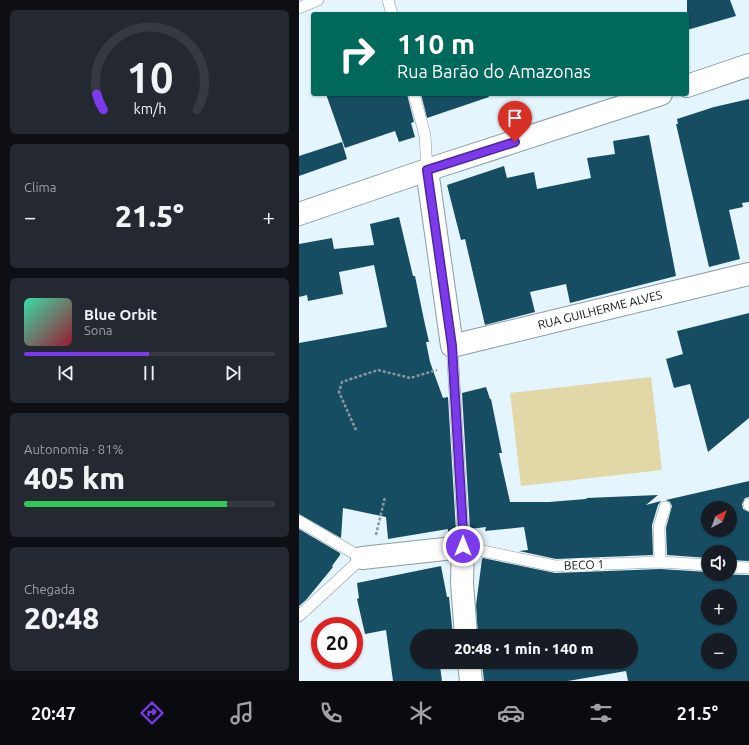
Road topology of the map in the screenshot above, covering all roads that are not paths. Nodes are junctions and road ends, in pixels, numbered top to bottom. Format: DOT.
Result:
graph roads {
  1 [pos="317,0"];
  2 [pos="388,0"];
  3 [pos="299,8"];
  4 [pos="391,12"];
  5 [pos="749,65"];
  6 [pos="689,85"];
  7 [pos="415,96"];
  8 [pos="655,96"];
  9 [pos="427,170"];
  10 [pos="299,214"];
  11 [pos="749,274"];
  12 [pos="452,355"];
  13 [pos="665,507"];
  14 [pos="299,521"];
  15 [pos="463,546"];
  16 [pos="367,558"];
  17 [pos="660,562"];
  18 [pos="701,565"];
  19 [pos="737,567"];
  20 [pos="749,568"];
  21 [pos="299,616"];
  22 [pos="466,629"];
  23 [pos="470,669"];
  24 [pos="471,681"];
  1 -- 3 [label="lane"];
  2 -- 4 [label="lane"];
  5 -- 6 [label="street"];
  7 -- 9 [label="lane"];
  8 -- 9 [label="street"];
  9 -- 10 [label="street"];
  9 -- 12 [label="street"];
  11 -- 12 [label="street, RUA GUILHERME ALVES"];
  12 -- 15 [label="lane"];
  13 -- 17 [label="lane"];
  14 -- 16 [label="lane"];
  15 -- 16 [label="street"];
  15 -- 17 [label="lane, BECO 1"];
  15 -- 22 [label="street"];
  16 -- 21 [label="lane"];
  17 -- 18 [label="lane, BECO 1"];
  19 -- 20 [label="lane"];
  23 -- 24 [label="street"];
}
